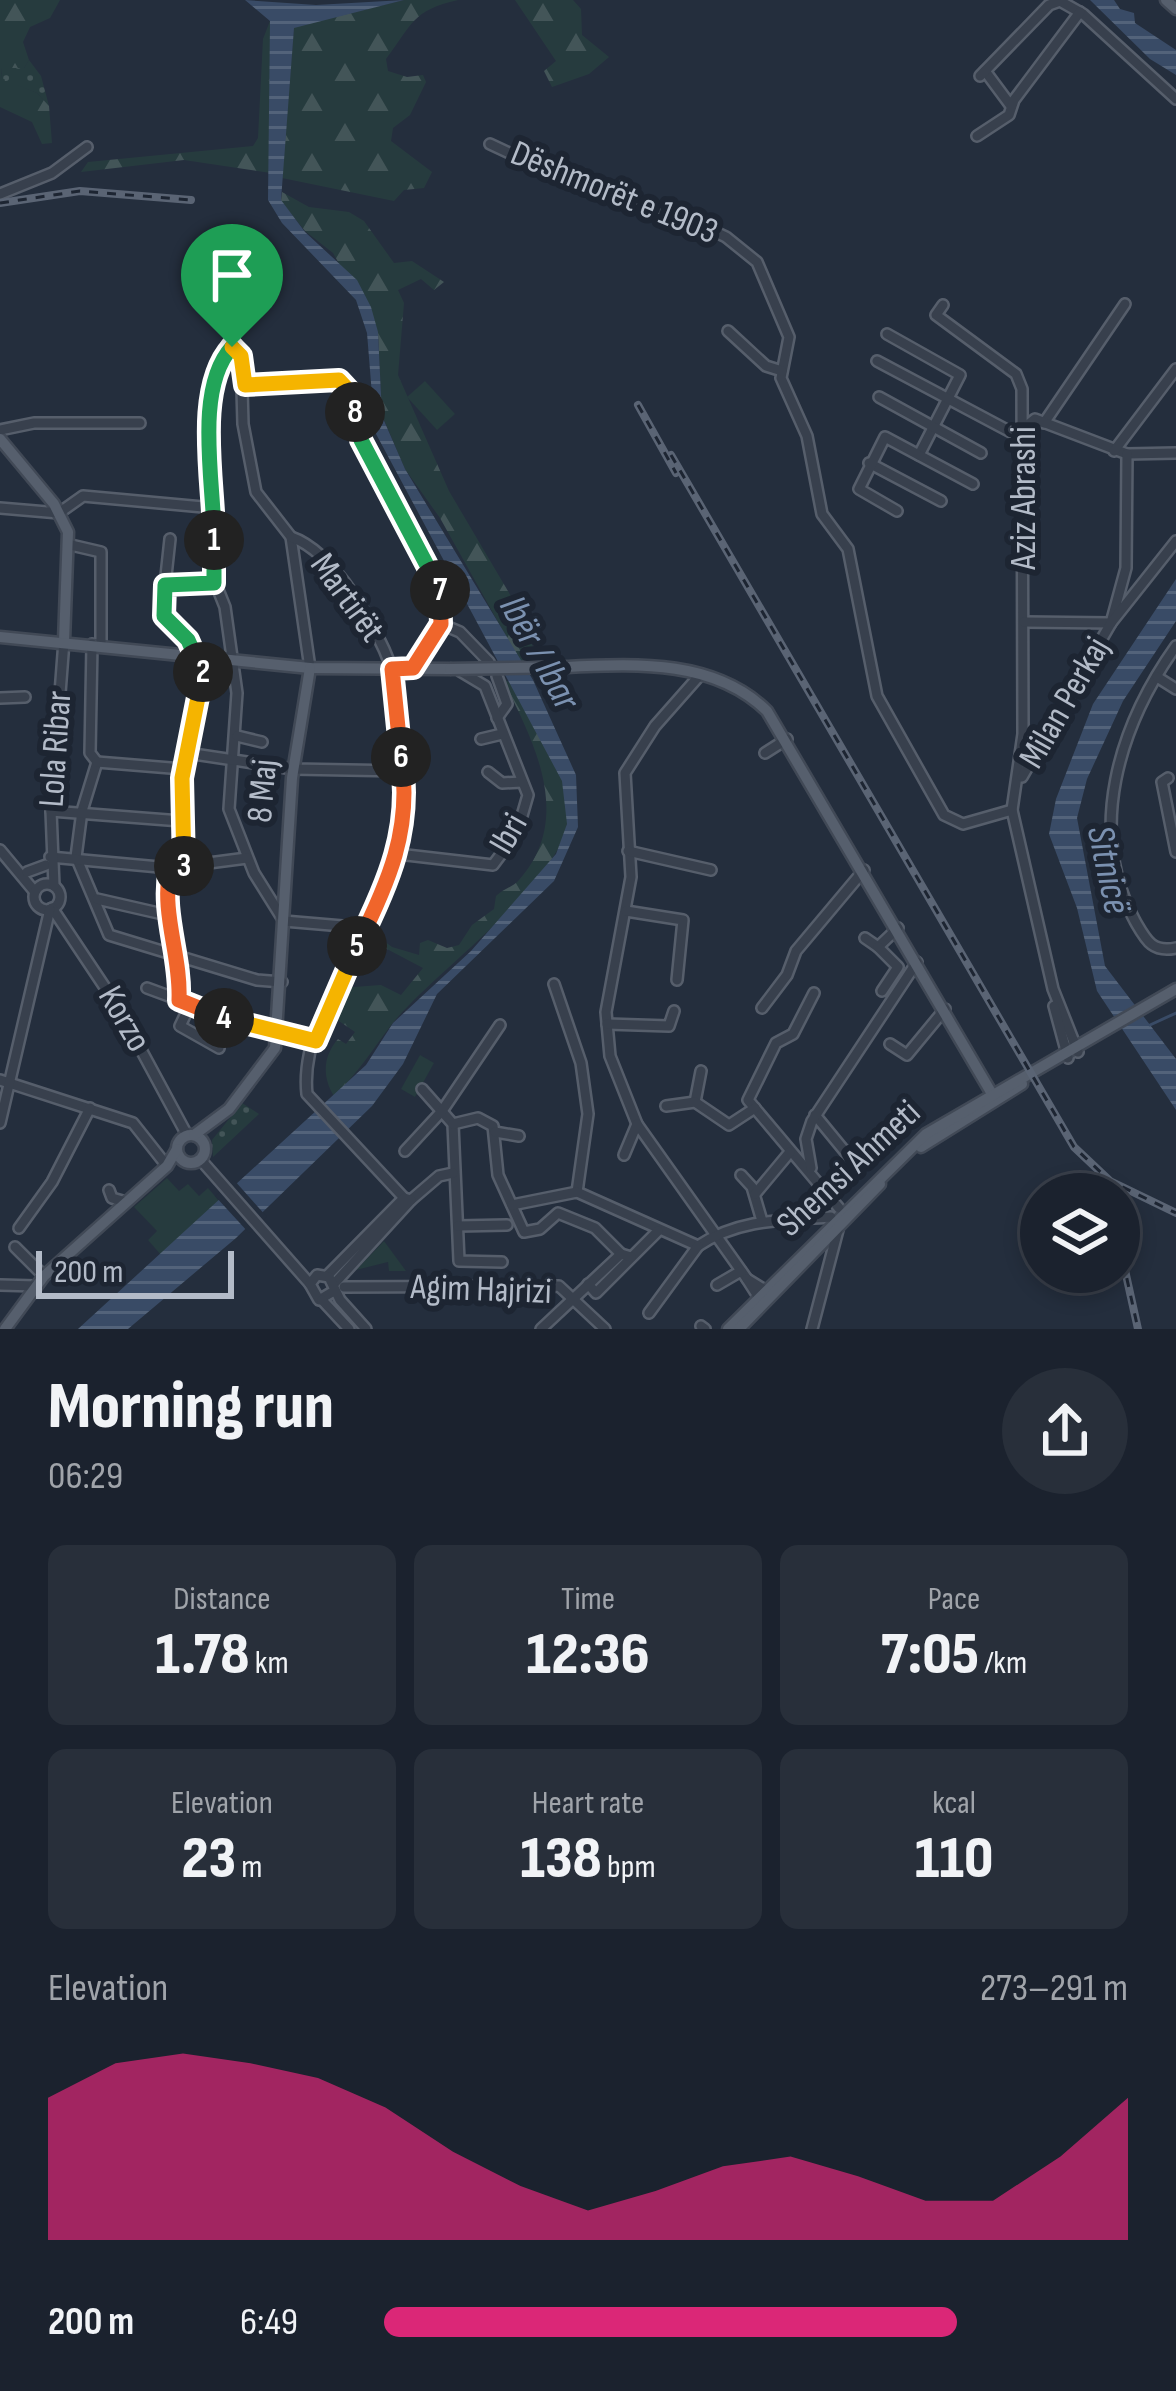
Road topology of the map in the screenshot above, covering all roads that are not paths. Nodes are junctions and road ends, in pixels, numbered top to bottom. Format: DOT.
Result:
graph roads {
  1 [pos="1166,0"];
  2 [pos="1176,9"];
  3 [pos="1080,11"];
  4 [pos="1176,99"];
  5 [pos="1011,106"];
  6 [pos="977,136"];
  7 [pos="490,144"];
  8 [pos="87,147"];
  9 [pos="0,194"];
  10 [pos="236,257"];
  11 [pos="1125,304"];
  12 [pos="943,305"];
  13 [pos="728,331"];
  14 [pos="887,334"];
  15 [pos="232,347"];
  16 [pos="877,361"];
  17 [pos="1176,369"];
  18 [pos="782,371"];
  19 [pos="245,385"];
  20 [pos="879,397"];
  21 [pos="950,400"];
  22 [pos="140,423"];
  23 [pos="1044,423"];
  24 [pos="935,428"];
  25 [pos="0,430"];
  26 [pos="1024,433"];
  27 [pos="0,439"];
  28 [pos="1114,451"];
  29 [pos="4,452"];
  30 [pos="981,453"];
  31 [pos="1176,453"];
  32 [pos="1126,454"];
  33 [pos="920,455"];
  34 [pos="869,464"];
  35 [pos="973,484"];
  36 [pos="941,501"];
  37 [pos="0,508"];
  38 [pos="214,508"];
  39 [pos="897,512"];
  40 [pos="59,513"];
  41 [pos="291,537"];
  42 [pos="170,539"];
  43 [pos="1176,541"];
  44 [pos="71,544"];
  45 [pos="1126,568"];
  46 [pos="1148,577"];
  47 [pos="214,583"];
  48 [pos="165,585"];
  49 [pos="1024,622"];
  50 [pos="1111,623"];
  51 [pos="441,624"];
  52 [pos="0,637"];
  53 [pos="64,640"];
  54 [pos="96,645"];
  55 [pos="1176,646"];
  56 [pos="199,657"];
  57 [pos="230,660"];
  58 [pos="489,662"];
  59 [pos="310,668"];
  60 [pos="413,668"];
  61 [pos="392,669"];
  62 [pos="450,669"];
  63 [pos="700,675"];
  64 [pos="497,676"];
  65 [pos="1157,677"];
  66 [pos="1176,688"];
  67 [pos="0,698"];
  68 [pos="25,698"];
  69 [pos="497,718"];
  70 [pos="502,734"];
  71 [pos="1023,734"];
  72 [pos="237,736"];
  73 [pos="481,739"];
  74 [pos="787,740"];
  75 [pos="262,742"];
  76 [pos="1040,745"];
  77 [pos="187,753"];
  78 [pos="765,753"];
  79 [pos="98,762"];
  80 [pos="234,763"];
  81 [pos="183,769"];
  82 [pos="293,769"];
  83 [pos="403,771"];
  84 [pos="488,772"];
  85 [pos="1168,778"];
  86 [pos="522,782"];
  87 [pos="1020,782"];
  88 [pos="1012,810"];
  89 [pos="51,811"];
  90 [pos="82,811"];
  91 [pos="181,821"];
  92 [pos="1176,848"];
  93 [pos="0,850"];
  94 [pos="628,850"];
  95 [pos="398,854"];
  96 [pos="76,857"];
  97 [pos="247,858"];
  98 [pos="48,861"];
  99 [pos="13,863"];
  100 [pos="186,866"];
  101 [pos="170,868"];
  102 [pos="711,870"];
  103 [pos="864,870"];
  104 [pos="27,872"];
  105 [pos="42,890"];
  106 [pos="96,899"];
  107 [pos="51,909"];
  108 [pos="626,911"];
  109 [pos="167,915"];
  110 [pos="284,921"];
  111 [pos="366,928"];
  112 [pos="898,928"];
  113 [pos="39,938"];
  114 [pos="865,938"];
  115 [pos="878,947"];
  116 [pos="1176,948"];
  117 [pos="176,955"];
  118 [pos="917,962"];
  119 [pos="677,980"];
  120 [pos="282,982"];
  121 [pos="554,984"];
  122 [pos="148,988"];
  123 [pos="882,991"];
  124 [pos="814,993"];
  125 [pos="1176,993"];
  126 [pos="184,1002"];
  127 [pos="762,1008"];
  128 [pos="945,1009"];
  129 [pos="674,1011"];
  130 [pos="607,1024"];
  131 [pos="500,1025"];
  132 [pos="274,1030"];
  133 [pos="316,1041"];
  134 [pos="890,1044"];
  135 [pos="219,1048"];
  136 [pos="1071,1052"];
  137 [pos="827,1067"];
  138 [pos="701,1071"];
  139 [pos="840,1078"];
  140 [pos="0,1080"];
  141 [pos="984,1080"];
  142 [pos="13,1083"];
  143 [pos="422,1089"];
  144 [pos="995,1092"];
  145 [pos="695,1102"];
  146 [pos="666,1106"];
  147 [pos="966,1107"];
  148 [pos="90,1108"];
  149 [pos="754,1108"];
  150 [pos="442,1111"];
  151 [pos="815,1115"];
  152 [pos="0,1123"];
  153 [pos="453,1124"];
  154 [pos="637,1124"];
  155 [pos="213,1125"];
  156 [pos="495,1132"];
  157 [pos="190,1135"];
  158 [pos="519,1136"];
  159 [pos="177,1149"];
  160 [pos="405,1150"];
  161 [pos="790,1152"];
  162 [pos="848,1154"];
  163 [pos="624,1155"];
  164 [pos="204,1158"];
  165 [pos="184,1161"];
  166 [pos="167,1166"];
  167 [pos="813,1172"];
  168 [pos="453,1173"];
  169 [pos="741,1175"];
  170 [pos="109,1190"];
  171 [pos="577,1192"];
  172 [pos="755,1194"];
  173 [pos="408,1199"];
  174 [pos="127,1202"];
  175 [pos="512,1205"];
  176 [pos="838,1216"];
  177 [pos="762,1221"];
  178 [pos="458,1226"];
  179 [pos="507,1226"];
  180 [pos="19,1228"];
  181 [pos="658,1231"];
  182 [pos="717,1234"];
  183 [pos="698,1246"];
  184 [pos="15,1247"];
  185 [pos="810,1250"];
  186 [pos="626,1255"];
  187 [pos="828,1259"];
  188 [pos="502,1262"];
  189 [pos="744,1275"];
  190 [pos="40,1281"];
  191 [pos="329,1282"];
  192 [pos="3,1286"];
  193 [pos="717,1286"];
  194 [pos="764,1296"];
  195 [pos="573,1298"];
  196 [pos="322,1300"];
  197 [pos="16,1311"];
  198 [pos="649,1313"];
  199 [pos="5,1329"];
  200 [pos="349,1329"];
  201 [pos="366,1329"];
  202 [pos="542,1329"];
  203 [pos="604,1329"];
  204 [pos="728,1329"];
  205 [pos="739,1329"];
  206 [pos="812,1329"];
  1 -- 2 [label="main road"];
  3 -- 4 [label="street"];
  3 -- 5 [label="street"];
  3 -- 5 [label="street"];
  5 -- 6 [label="street"];
  7 -- 18 [label="street, Dëshmorët e 1903"];
  8 -- 9 [label="street"];
  10 -- 15 [label="street"];
  11 -- 23 [label="street"];
  12 -- 26 [label="street, Aziz Abrashi"];
  13 -- 18 [label="street"];
  14 -- 21 [label="street"];
  15 -- 19 [label="street, Martirët"];
  15 -- 38 [label="street"];
  16 -- 21 [label="street"];
  17 -- 28 [label="street"];
  18 -- 88 [label="street, Dëshmorët e 1903"];
  19 -- 41 [label="street, Martirët"];
  19 -- 51 [label="street"];
  20 -- 24 [label="street"];
  21 -- 24 [label="street"];
  21 -- 26 [label="street"];
  22 -- 25 [label="street"];
  23 -- 26 [label="street"];
  23 -- 28 [label="street"];
  24 -- 30 [label="street"];
  24 -- 33 [label="street"];
  26 -- 49 [label="street, Aziz Abrashi"];
  27 -- 29 [label="main road"];
  28 -- 32 [label="street"];
  29 -- 40 [label="main road"];
  31 -- 32 [label="street"];
  32 -- 45 [label="street, Milan Perkaj"];
  33 -- 34 [label="street"];
  33 -- 35 [label="street"];
  34 -- 36 [label="street"];
  34 -- 39 [label="street"];
  37 -- 40 [label="street"];
  38 -- 40 [label="street"];
  38 -- 47 [label="street"];
  40 -- 44 [label="main road"];
  41 -- 59 [label="street"];
  41 -- 61 [label="street, Martirët"];
  42 -- 48 [label="street"];
  43 -- 46 [label="street, Milan Perkaj"];
  44 -- 53 [label="main road"];
  44 -- 54 [label="street"];
  45 -- 46 [label="street"];
  45 -- 50 [label="street, Milan Perkaj"];
  46 -- 50 [label="street, Milan Perkaj"];
  47 -- 48 [label="street"];
  47 -- 57 [label="street"];
  48 -- 56 [label="street"];
  49 -- 50 [label="street, Milan Perkaj"];
  49 -- 71 [label="street, Aziz Abrashi"];
  50 -- 76 [label="street, Milan Perkaj"];
  51 -- 58 [label="street"];
  51 -- 60 [label="street"];
  52 -- 53 [label="main road"];
  53 -- 54 [label="main road"];
  53 -- 89 [label="street, Lola Ribar"];
  54 -- 56 [label="main road"];
  54 -- 79 [label="street"];
  55 -- 65 [label="street"];
  56 -- 57 [label="main road"];
  56 -- 77 [label="street"];
  57 -- 59 [label="main road"];
  57 -- 72 [label="street"];
  59 -- 61 [label="main road"];
  59 -- 82 [label="main road, 8 Maj"];
  60 -- 61 [label="main road"];
  60 -- 62 [label="main road"];
  61 -- 83 [label="street"];
  62 -- 63 [label="main road, bridge"];
  62 -- 69 [label="street, Ibri"];
  63 -- 74 [label="main road"];
  63 -- 94 [label="street"];
  64 -- 69 [label="street, Ibri"];
  65 -- 66 [label="street"];
  65 -- 116 [label="street"];
  67 -- 68 [label="street"];
  69 -- 70 [label="street, Ibri"];
  70 -- 73 [label="street"];
  70 -- 86 [label="street, Ibri"];
  71 -- 76 [label="street"];
  71 -- 87 [label="street, Aziz Abrashi"];
  72 -- 75 [label="street"];
  72 -- 80 [label="street"];
  74 -- 78 [label="street"];
  74 -- 103 [label="main road"];
  76 -- 87 [label="street, Milan Perkaj"];
  77 -- 80 [label="street"];
  77 -- 81 [label="street"];
  79 -- 81 [label="street"];
  79 -- 90 [label="street"];
  80 -- 82 [label="street"];
  80 -- 97 [label="street"];
  81 -- 91 [label="street"];
  82 -- 83 [label="street"];
  82 -- 110 [label="main road, 8 Maj"];
  83 -- 95 [label="street"];
  84 -- 86 [label="street, Ibri"];
  85 -- 92 [label="street"];
  86 -- 95 [label="street, Ibri"];
  87 -- 88 [label="street, Aziz Abrashi"];
  88 -- 136 [label="street"];
  89 -- 90 [label="street"];
  89 -- 98 [label="street, Lola Ribar"];
  90 -- 91 [label="street"];
  90 -- 96 [label="street"];
  91 -- 100 [label="street"];
  93 -- 99 [label="street"];
  94 -- 102 [label="street"];
  94 -- 108 [label="street"];
  95 -- 111 [label="street"];
  96 -- 98 [label="street"];
  96 -- 101 [label="street"];
  96 -- 106 [label="street"];
  97 -- 100 [label="street"];
  97 -- 110 [label="street"];
  98 -- 104 [label="street"];
  98 -- 105 [label="street, Lola Ribar"];
  99 -- 104 [label="street"];
  99 -- 105 [label="street"];
  100 -- 101 [label="street"];
  101 -- 109 [label="street"];
  103 -- 112 [label="main road"];
  103 -- 127 [label="street"];
  104 -- 105 [label="street"];
  105 -- 107 [label="street"];
  105 -- 107 [label="street"];
  105 -- 113 [label="street"];
  106 -- 109 [label="street"];
  106 -- 117 [label="street"];
  107 -- 113 [label="street"];
  107 -- 157 [label="street, Korzo"];
  108 -- 119 [label="street"];
  108 -- 130 [label="street"];
  109 -- 117 [label="street"];
  110 -- 111 [label="street"];
  110 -- 120 [label="main road, 8 Maj"];
  111 -- 133 [label="street"];
  112 -- 115 [label="street"];
  112 -- 118 [label="main road"];
  113 -- 142 [label="street"];
  114 -- 115 [label="street"];
  115 -- 123 [label="street"];
  117 -- 120 [label="street"];
  117 -- 126 [label="street"];
  118 -- 128 [label="main road"];
  118 -- 139 [label="street"];
  120 -- 132 [label="main road, 8 Maj"];
  121 -- 171 [label="street"];
  122 -- 126 [label="street"];
  124 -- 149 [label="street"];
  125 -- 136 [label="main road, Shemsi Ahmeti"];
  126 -- 132 [label="street"];
  126 -- 135 [label="street"];
  128 -- 134 [label="street"];
  128 -- 141 [label="main road"];
  129 -- 130 [label="street"];
  130 -- 154 [label="street"];
  131 -- 150 [label="street"];
  132 -- 133 [label="street"];
  132 -- 155 [label="main road, 8 Maj"];
  133 -- 173 [label="street"];
  136 -- 144 [label="main road, Shemsi Ahmeti"];
  137 -- 139 [label="street"];
  138 -- 145 [label="street"];
  139 -- 151 [label="street"];
  140 -- 142 [label="street"];
  141 -- 144 [label="main road"];
  141 -- 147 [label="main road"];
  142 -- 148 [label="street"];
  142 -- 152 [label="street"];
  143 -- 150 [label="street"];
  144 -- 147 [label="main road, Shemsi Ahmeti"];
  144 -- 176 [label="main road, Shemsi Ahmeti"];
  145 -- 146 [label="street"];
  145 -- 149 [label="street"];
  147 -- 176 [label="main road, Shemsi Ahmeti"];
  148 -- 166 [label="street"];
  148 -- 180 [label="street"];
  149 -- 161 [label="street"];
  150 -- 153 [label="street"];
  150 -- 160 [label="street"];
  151 -- 162 [label="street"];
  151 -- 167 [label="street"];
  153 -- 156 [label="street"];
  153 -- 168 [label="street"];
  154 -- 163 [label="street"];
  154 -- 182 [label="street"];
  155 -- 157 [label="main road, 8 Maj"];
  155 -- 164 [label="main road, 8 Maj"];
  156 -- 158 [label="street"];
  156 -- 175 [label="street"];
  157 -- 159 [label="main road"];
  157 -- 164 [label="main road"];
  159 -- 165 [label="main road"];
  159 -- 166 [label="main road"];
  161 -- 167 [label="street"];
  161 -- 172 [label="street"];
  164 -- 165 [label="main road"];
  164 -- 191 [label="street"];
  165 -- 166 [label="main road"];
  166 -- 174 [label="main road"];
  167 -- 176 [label="street"];
  168 -- 173 [label="street"];
  168 -- 178 [label="street"];
  169 -- 172 [label="street"];
  170 -- 174 [label="street"];
  171 -- 175 [label="street"];
  171 -- 181 [label="street"];
  172 -- 177 [label="street"];
  173 -- 191 [label="street"];
  174 -- 190 [label="main road"];
  175 -- 186 [label="street"];
  176 -- 177 [label="street"];
  176 -- 185 [label="main road, Shemsi Ahmeti"];
  176 -- 187 [label="street"];
  177 -- 182 [label="street"];
  178 -- 179 [label="street"];
  178 -- 188 [label="street"];
  181 -- 183 [label="street"];
  181 -- 186 [label="street"];
  182 -- 183 [label="street"];
  182 -- 189 [label="street"];
  183 -- 198 [label="street"];
  184 -- 190 [label="street"];
  185 -- 187 [label="street"];
  185 -- 194 [label="main road, Shemsi Ahmeti"];
  186 -- 195 [label="street"];
  187 -- 206 [label="street"];
  189 -- 193 [label="street"];
  189 -- 194 [label="street"];
  190 -- 192 [label="street"];
  190 -- 197 [label="main road"];
  191 -- 195 [label="street, Agim Hajrizi"];
  191 -- 196 [label="street"];
  191 -- 196 [label="street"];
  191 -- 201 [label="street"];
  192 -- 197 [label="street"];
  194 -- 204 [label="main road, Shemsi Ahmeti"];
  194 -- 205 [label="main road, Shemsi Ahmeti"];
  195 -- 202 [label="street"];
  195 -- 203 [label="street, Agim Hajrizi"];
  196 -- 200 [label="street"];
  197 -- 199 [label="main road"];
}
